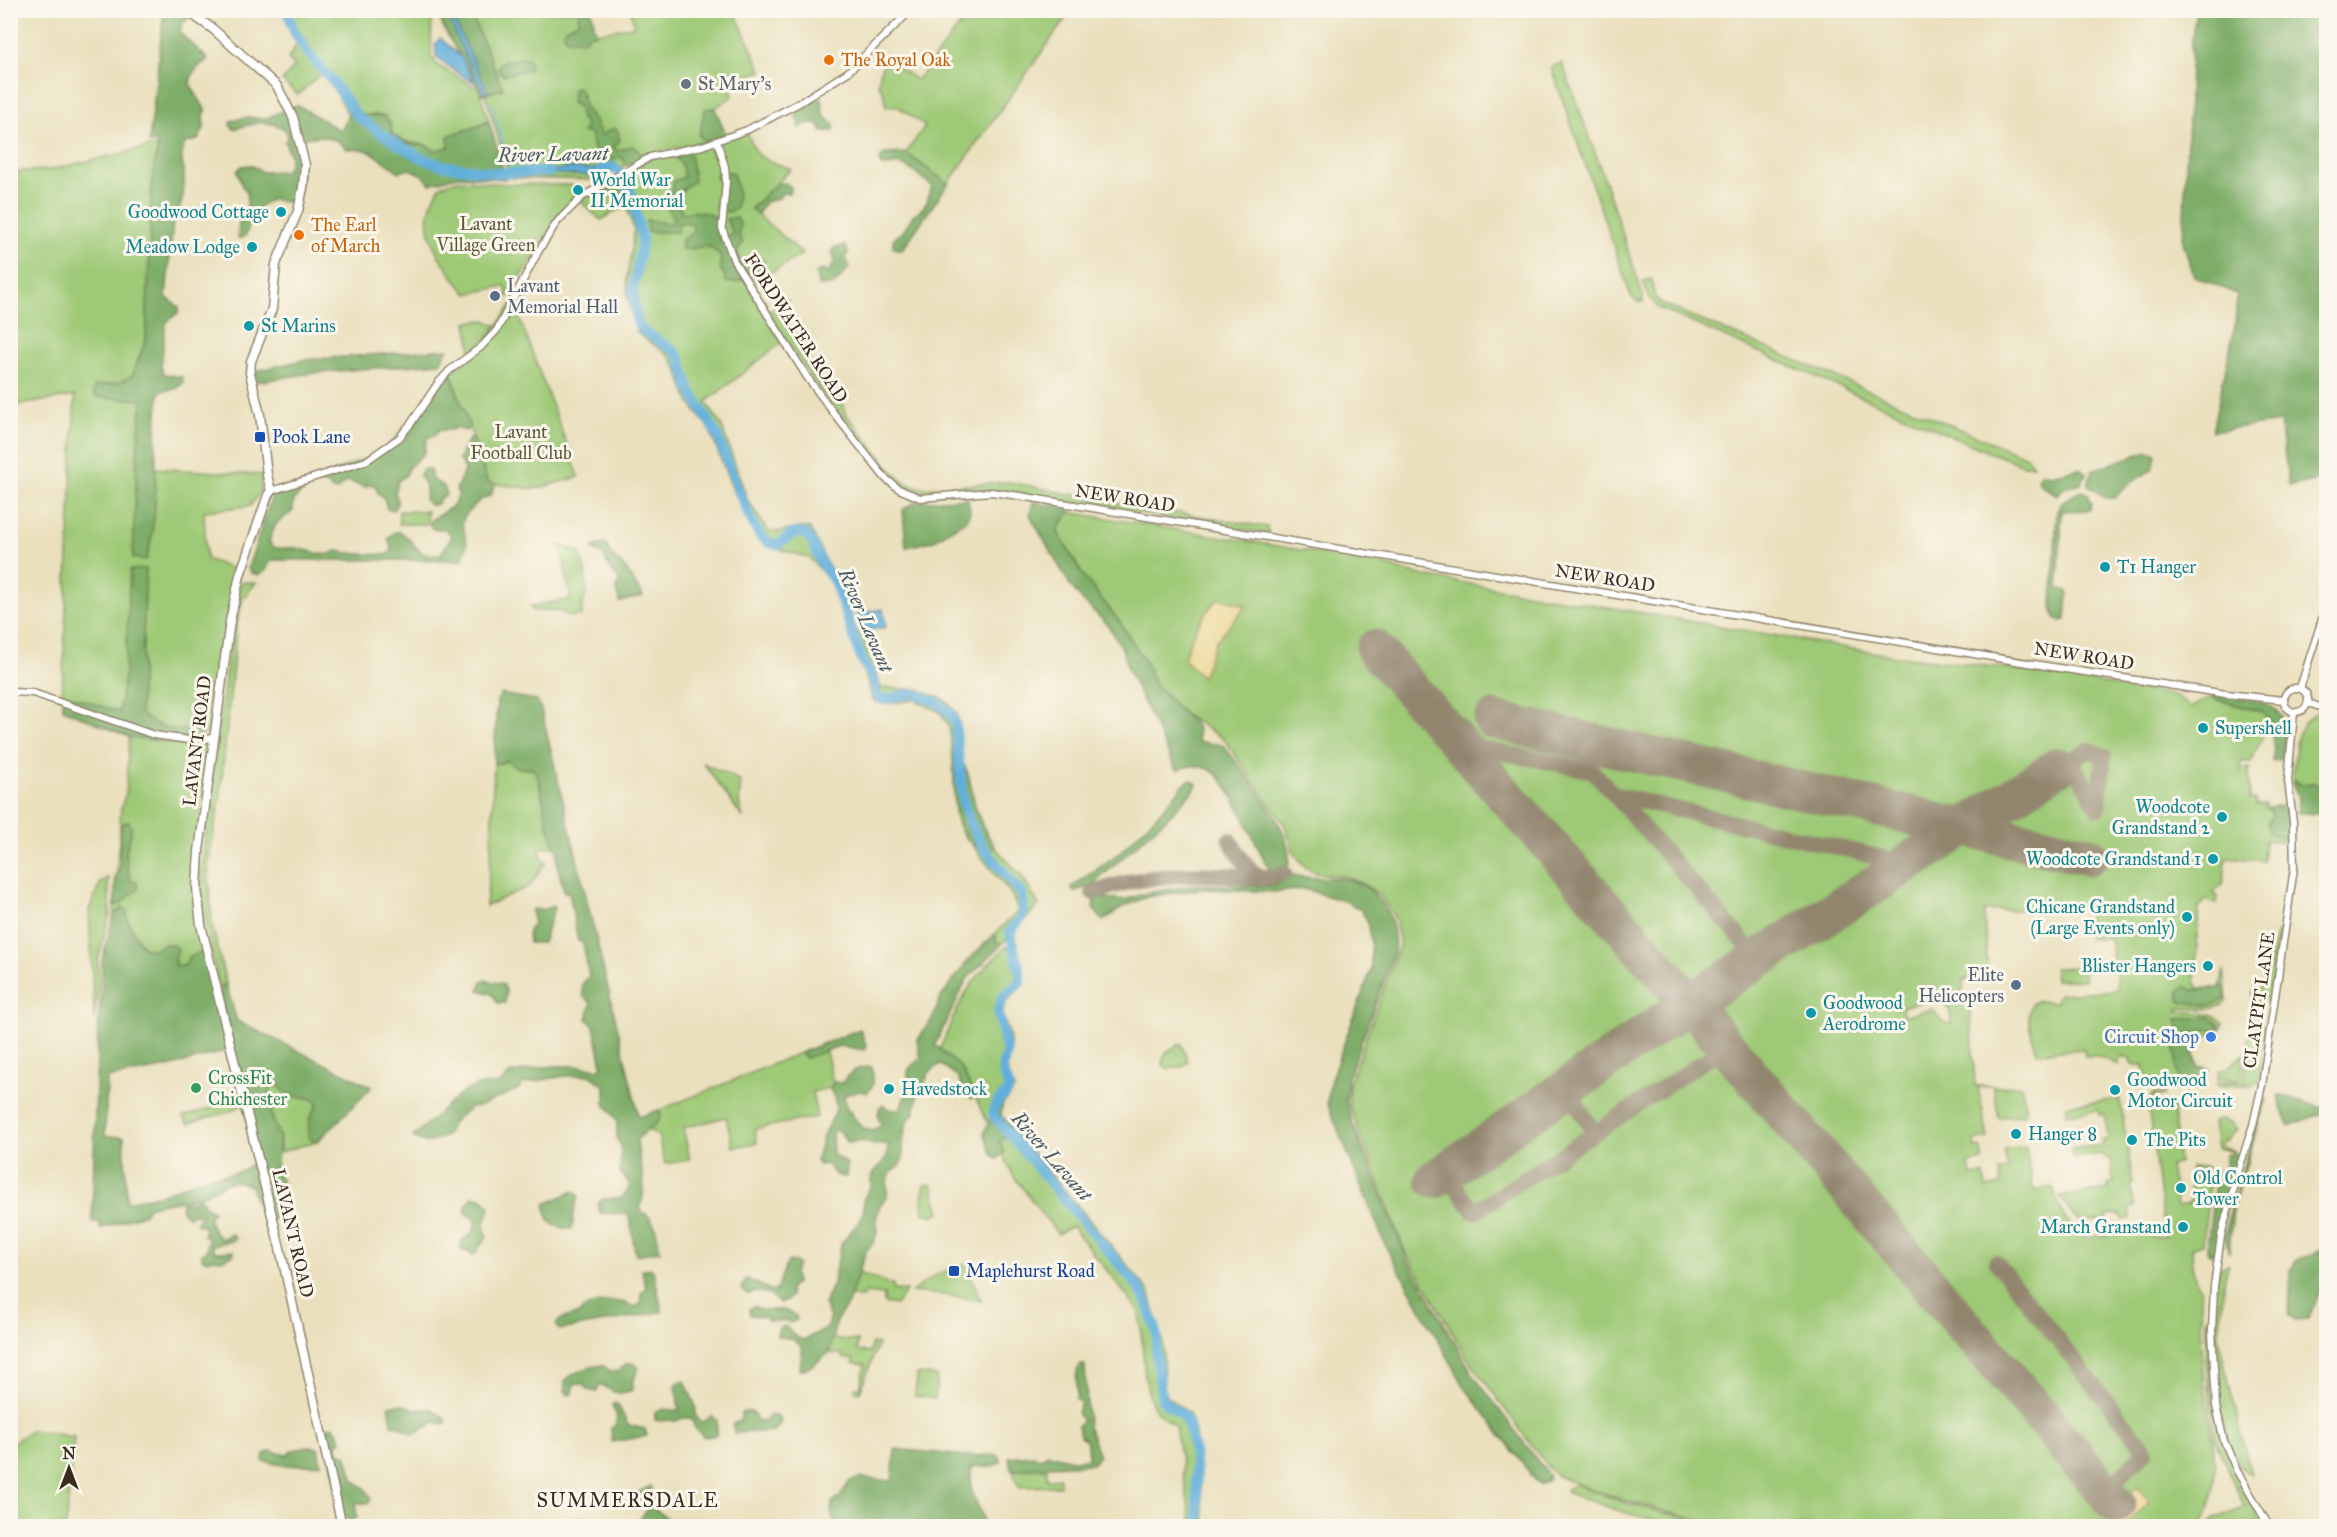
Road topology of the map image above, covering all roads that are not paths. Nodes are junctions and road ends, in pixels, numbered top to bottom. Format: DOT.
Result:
graph roads {
  1 [pos="911,10"];
  2 [pos="186,11"];
  3 [pos="717,141"];
  4 [pos="271,491"];
  5 [pos="920,498"];
  6 [pos="2326,607"];
  7 [pos="2300,688"];
  8 [pos="10,692"];
  9 [pos="2284,700"];
  10 [pos="2308,703"];
  11 [pos="2326,709"];
  12 [pos="2294,712"];
  13 [pos="215,738"];
  14 [pos="342,1527"];
  15 [pos="2269,1527"];
  1 -- 3 [label="street"];
  2 -- 4 [label="main road"];
  3 -- 4 [label="street"];
  3 -- 5 [label="street, FORDWATER ROAD"];
  4 -- 13 [label="main road, LAVANT ROAD"];
  5 -- 9 [label="street, NEW ROAD"];
  6 -- 7 [label="street"];
  7 -- 9 [label="street"];
  7 -- 10 [label="street"];
  8 -- 13 [label="street"];
  9 -- 12 [label="street"];
  10 -- 11 [label="street"];
  10 -- 12 [label="street"];
  12 -- 15 [label="street, CLAYPIT LANE"];
  13 -- 14 [label="main road, LAVANT ROAD"];
}
